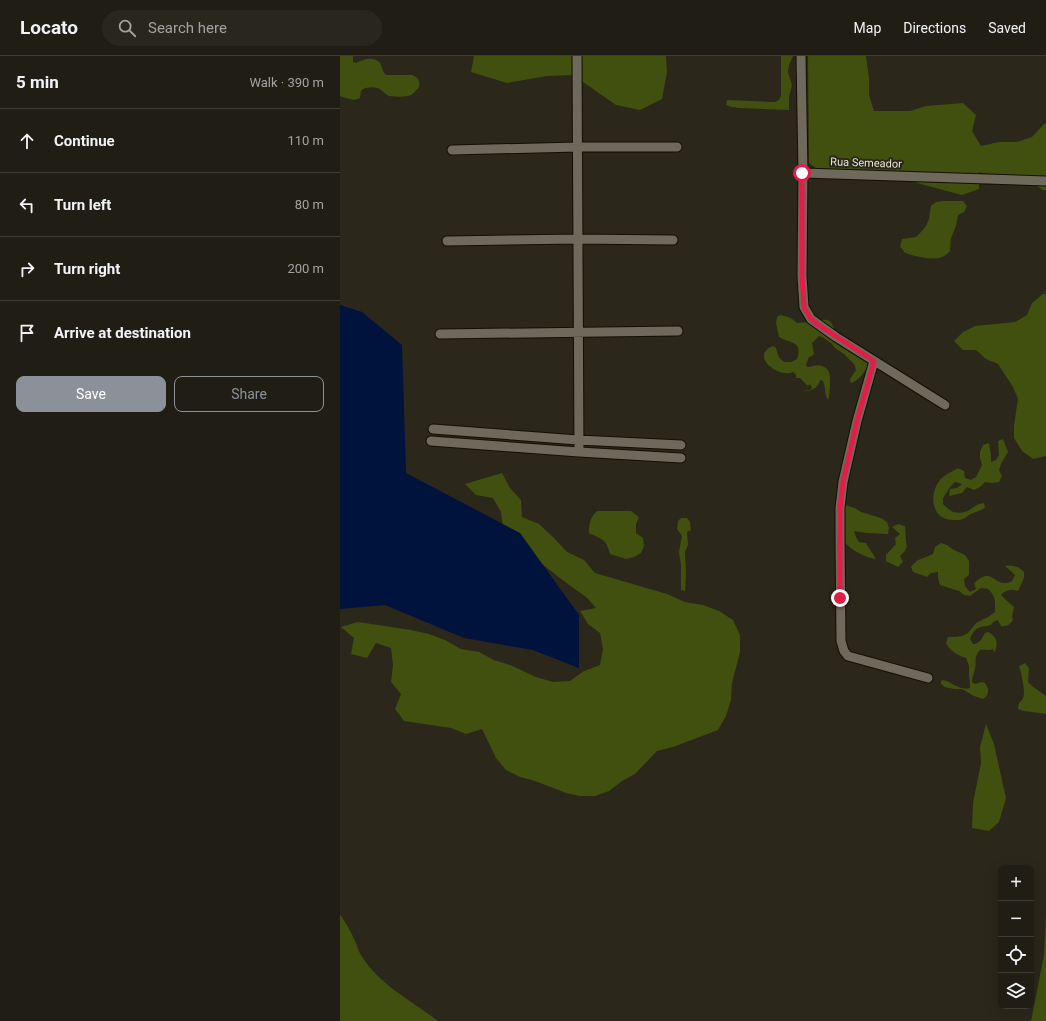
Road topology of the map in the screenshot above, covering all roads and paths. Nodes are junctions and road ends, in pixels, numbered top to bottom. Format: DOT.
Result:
graph roads {
  1 [pos="576,56"];
  2 [pos="801,56"];
  3 [pos="578,147"];
  4 [pos="677,147"];
  5 [pos="452,150"];
  6 [pos="802,173"];
  7 [pos="1046,181"];
  8 [pos="577,239"];
  9 [pos="673,240"];
  10 [pos="447,242"];
  11 [pos="678,331"];
  12 [pos="579,332"];
  13 [pos="440,334"];
  14 [pos="874,361"];
  15 [pos="945,406"];
  16 [pos="433,430"];
  17 [pos="578,440"];
  18 [pos="431,441"];
  19 [pos="681,445"];
  20 [pos="579,452"];
  21 [pos="681,458"];
  22 [pos="928,678"];
  1 -- 3 [label="street"];
  2 -- 6 [label="street"];
  3 -- 4 [label="street"];
  3 -- 5 [label="street"];
  3 -- 8 [label="street"];
  6 -- 7 [label="street, Rua Semeador"];
  6 -- 14 [label="street"];
  8 -- 9 [label="street"];
  8 -- 10 [label="street"];
  8 -- 12 [label="street"];
  11 -- 12 [label="street"];
  12 -- 13 [label="street"];
  12 -- 17 [label="street"];
  14 -- 15 [label="street"];
  14 -- 22 [label="street"];
  16 -- 17 [label="street"];
  17 -- 19 [label="street"];
  17 -- 20 [label="street"];
  18 -- 20 [label="street"];
  20 -- 21 [label="street"];
}
